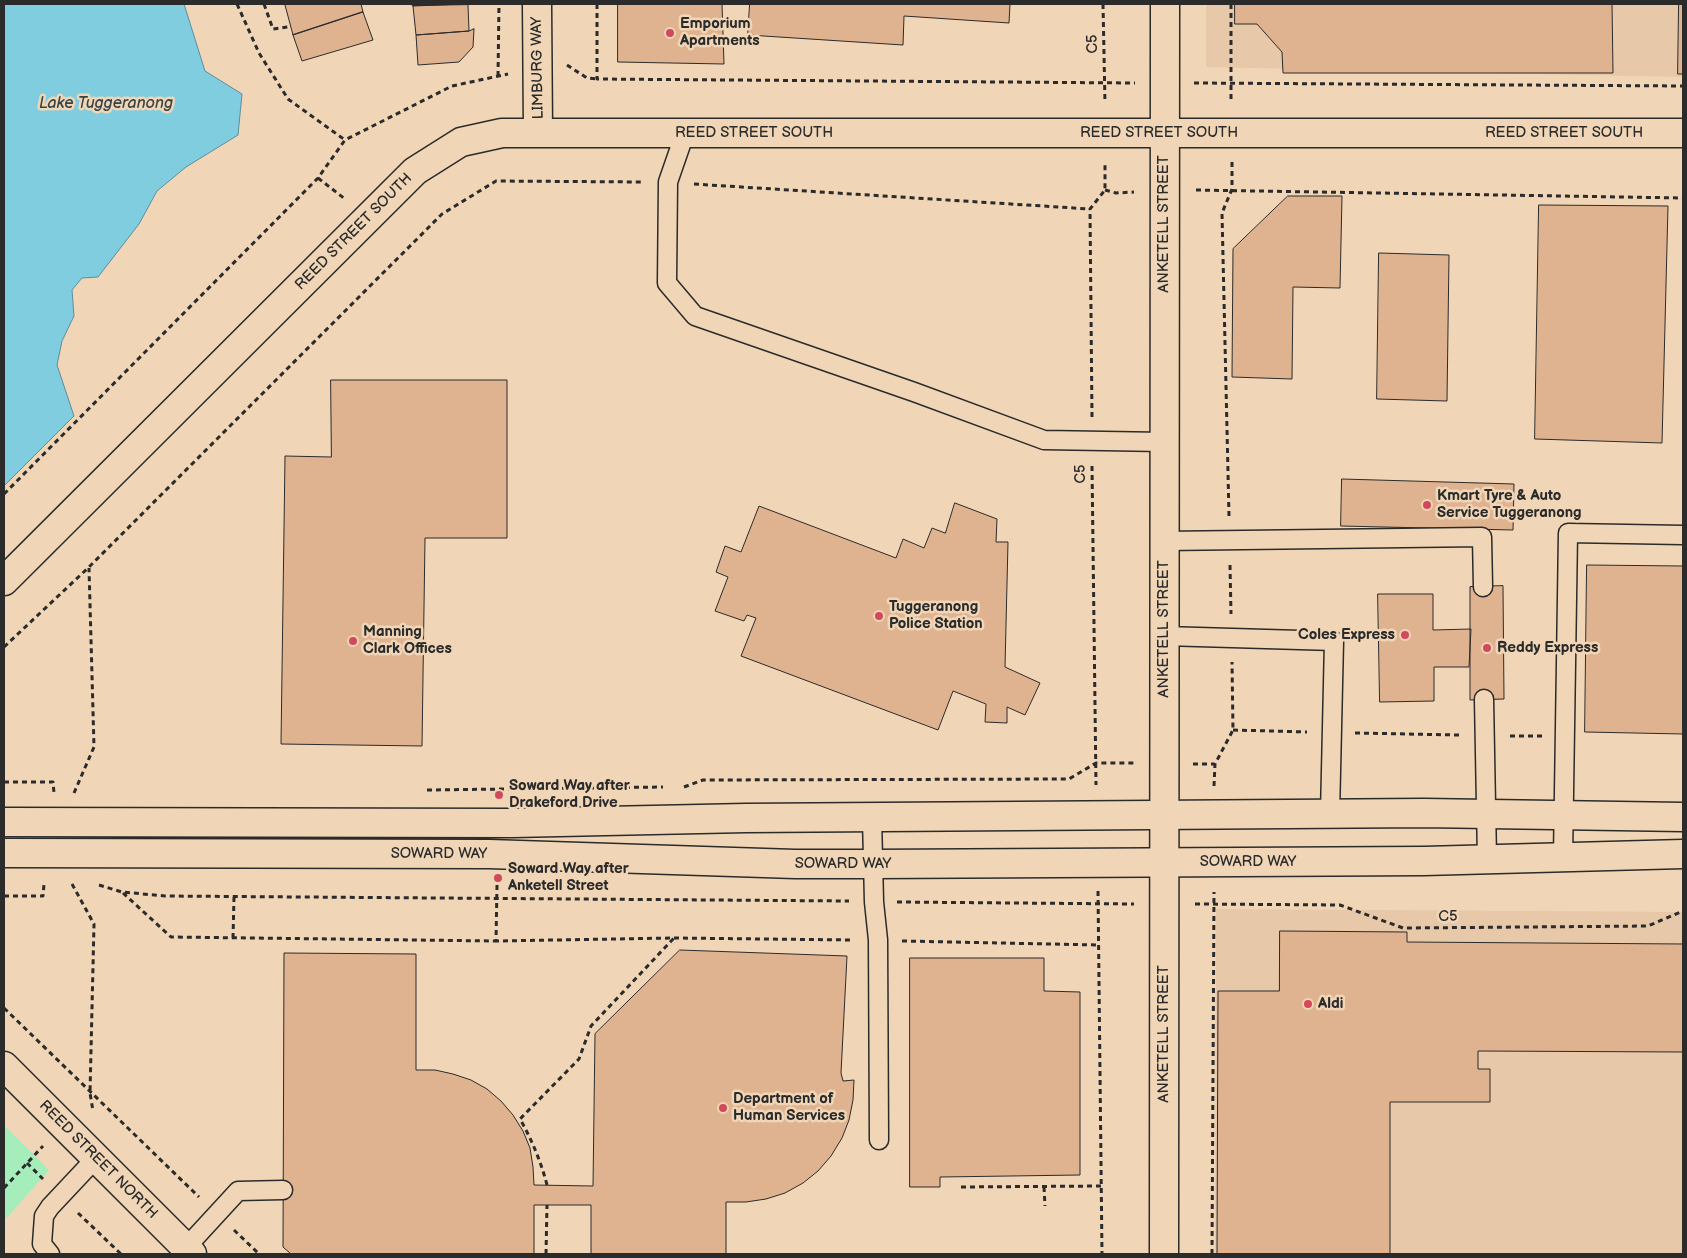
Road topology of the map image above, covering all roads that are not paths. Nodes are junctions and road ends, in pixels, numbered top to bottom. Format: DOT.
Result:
graph roads {
  1 [pos="537,4"];
  2 [pos="1165,4"];
  3 [pos="538,133"];
  4 [pos="685,133"];
  5 [pos="1164,133"];
  6 [pos="1683,133"];
  7 [pos="1164,442"];
  8 [pos="1683,535"];
  9 [pos="1164,541"];
  10 [pos="4,581"];
  11 [pos="1482,586"];
  12 [pos="1164,636"];
  13 [pos="1484,699"];
  14 [pos="1330,814"];
  15 [pos="1486,814"];
  16 [pos="1164,815"];
  17 [pos="1564,815"];
  18 [pos="872,816"];
  19 [pos="1683,817"];
  20 [pos="4,822"];
  21 [pos="4,853"];
  22 [pos="1683,854"];
  23 [pos="1563,857"];
  24 [pos="1487,859"];
  25 [pos="1164,862"];
  26 [pos="873,864"];
  27 [pos="4,1066"];
  28 [pos="879,1140"];
  29 [pos="96,1158"];
  30 [pos="283,1190"];
  31 [pos="186,1252"];
  32 [pos="50,1254"];
  33 [pos="1164,1254"];
  1 -- 3 [label="street, LIMBURG WAY"];
  2 -- 5 [label="street, ANKETELL STREET"];
  3 -- 4 [label="street, REED STREET SOUTH"];
  3 -- 10 [label="street, REED STREET SOUTH"];
  4 -- 5 [label="street, REED STREET SOUTH"];
  4 -- 7 [label="lane"];
  5 -- 6 [label="street, REED STREET SOUTH"];
  5 -- 7 [label="street, ANKETELL STREET"];
  7 -- 9 [label="street, ANKETELL STREET"];
  8 -- 17 [label="lane"];
  9 -- 11 [label="lane"];
  9 -- 12 [label="street, ANKETELL STREET"];
  12 -- 14 [label="lane"];
  12 -- 16 [label="street, ANKETELL STREET"];
  13 -- 15 [label="lane"];
  14 -- 15 [label="street, SOWARD WAY"];
  14 -- 16 [label="street, SOWARD WAY"];
  15 -- 17 [label="street, SOWARD WAY"];
  15 -- 24 [label="lane"];
  16 -- 18 [label="street, SOWARD WAY"];
  16 -- 25 [label="street, ANKETELL STREET"];
  17 -- 19 [label="street, SOWARD WAY"];
  17 -- 23 [label="lane"];
  18 -- 20 [label="street, SOWARD WAY"];
  18 -- 26 [label="lane"];
  21 -- 26 [label="street, SOWARD WAY"];
  22 -- 23 [label="street, SOWARD WAY"];
  23 -- 24 [label="street, SOWARD WAY"];
  24 -- 25 [label="street, SOWARD WAY"];
  25 -- 26 [label="street, SOWARD WAY"];
  25 -- 33 [label="street, ANKETELL STREET"];
  26 -- 28 [label="lane"];
  27 -- 29 [label="street, REED STREET NORTH"];
  29 -- 31 [label="street, REED STREET NORTH"];
  29 -- 32 [label="lane"];
  30 -- 31 [label="lane"];
}
